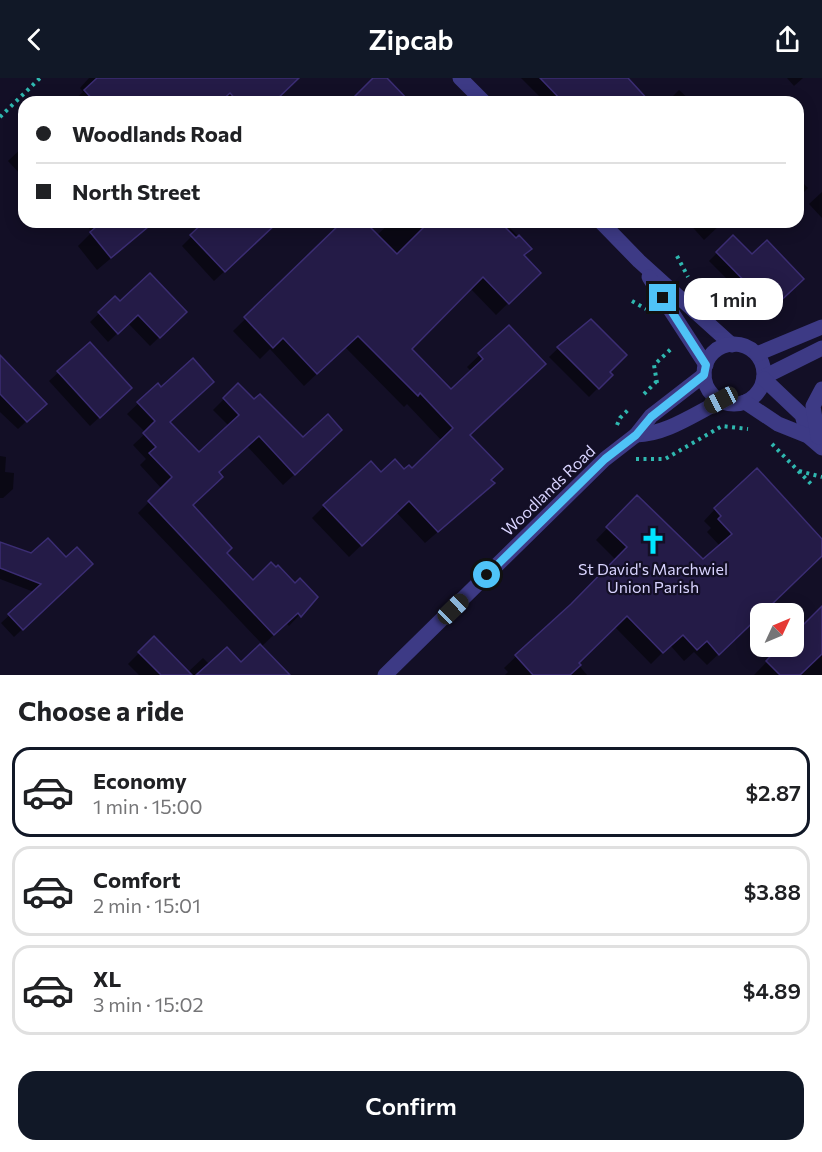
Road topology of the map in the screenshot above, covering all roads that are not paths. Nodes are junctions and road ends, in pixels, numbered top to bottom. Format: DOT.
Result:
graph roads {
  1 [pos="460,78"];
  2 [pos="478,96"];
  3 [pos="607,228"];
  4 [pos="639,261"];
  5 [pos="822,327"];
  6 [pos="732,345"];
  7 [pos="822,348"];
  8 [pos="757,354"];
  9 [pos="705,370"];
  10 [pos="764,378"];
  11 [pos="822,389"];
  12 [pos="721,400"];
  13 [pos="745,402"];
  14 [pos="636,435"];
  15 [pos="808,436"];
  16 [pos="821,447"];
  17 [pos="386,675"];
  1 -- 2 [label="street"];
  3 -- 4 [label="street"];
  4 -- 6 [label="street"];
  4 -- 9 [label="street"];
  5 -- 8 [label="street"];
  6 -- 8 [label="street"];
  6 -- 9 [label="street"];
  7 -- 10 [label="street"];
  8 -- 10 [label="street"];
  9 -- 12 [label="street"];
  9 -- 14 [label="street, Woodlands Road"];
  10 -- 13 [label="street"];
  10 -- 15 [label="street"];
  11 -- 16 [label="street"];
  12 -- 13 [label="street"];
  12 -- 14 [label="street, Woodlands Road"];
  13 -- 15 [label="street"];
  14 -- 17 [label="street, Woodlands Road"];
  15 -- 16 [label="street"];
}
